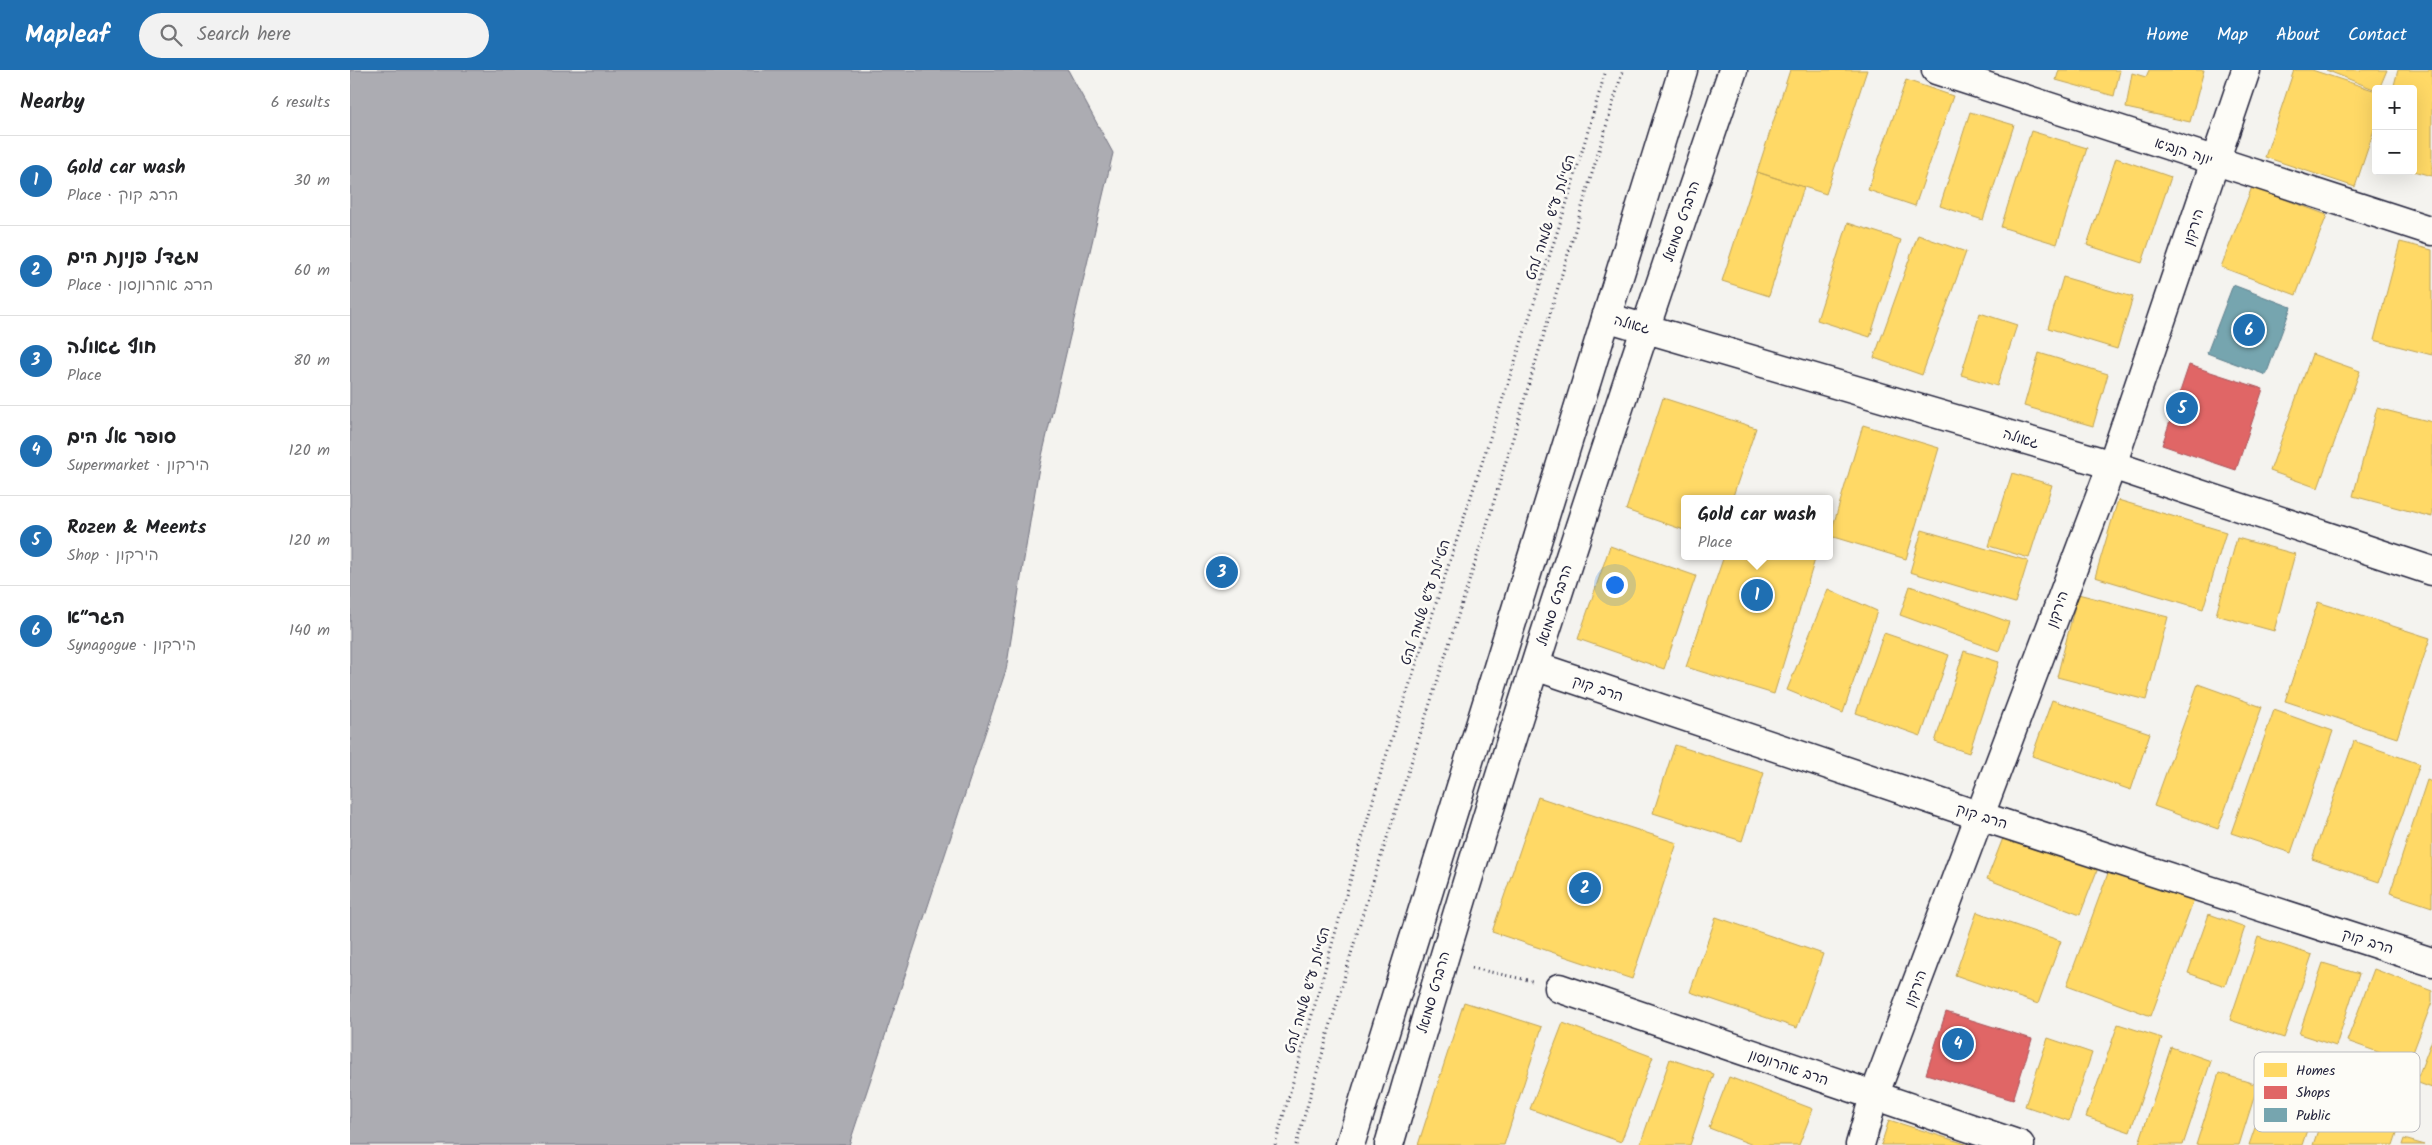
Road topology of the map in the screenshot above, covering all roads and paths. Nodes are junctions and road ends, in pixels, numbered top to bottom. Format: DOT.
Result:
graph roads {
  1 [pos="1606,70"];
  2 [pos="1624,70"];
  3 [pos="1683,70"];
  4 [pos="1733,70"];
  5 [pos="1936,70"];
  6 [pos="2246,70"];
  7 [pos="2214,160"];
  8 [pos="2432,231"];
  9 [pos="1606,317"];
  10 [pos="1644,326"];
  11 [pos="2112,465"];
  12 [pos="2432,571"];
  13 [pos="1534,666"];
  14 [pos="1980,816"];
  15 [pos="1442,961"];
  16 [pos="2432,962"];
  17 [pos="1559,988"];
  18 [pos="1874,1096"];
  19 [pos="1275,1145"];
  20 [pos="1296,1145"];
  21 [pos="1350,1145"];
  22 [pos="1389,1145"];
  23 [pos="1860,1145"];
  24 [pos="2020,1145"];
  1 -- 19 [label="path, הטיילת ע״ש שלמה להט"];
  2 -- 20 [label="path"];
  3 -- 9 [label="street"];
  4 -- 10 [label="street, הרברט סמואל"];
  5 -- 7 [label="street, יונה הנביא"];
  6 -- 7 [label="street, הירקון"];
  7 -- 8 [label="street, יונה הנביא"];
  7 -- 11 [label="street, הירקון"];
  9 -- 10 [label="street, גאולה"];
  9 -- 21 [label="street"];
  10 -- 11 [label="street, גאולה"];
  10 -- 13 [label="street, הרברט סמואל"];
  11 -- 12 [label="street, גאולה"];
  11 -- 14 [label="street, הירקון"];
  13 -- 14 [label="street, הרב קוק"];
  13 -- 15 [label="street, הרברט סמואל"];
  14 -- 16 [label="street, הרב קוק"];
  14 -- 18 [label="street, הירקון"];
  15 -- 17 [label="path"];
  15 -- 22 [label="street, הרברט סמואל"];
  17 -- 18 [label="street, הרב אהרונסון"];
  18 -- 23 [label="street, הירקון"];
  18 -- 24 [label="street, הרב אהרונסון"];
}
